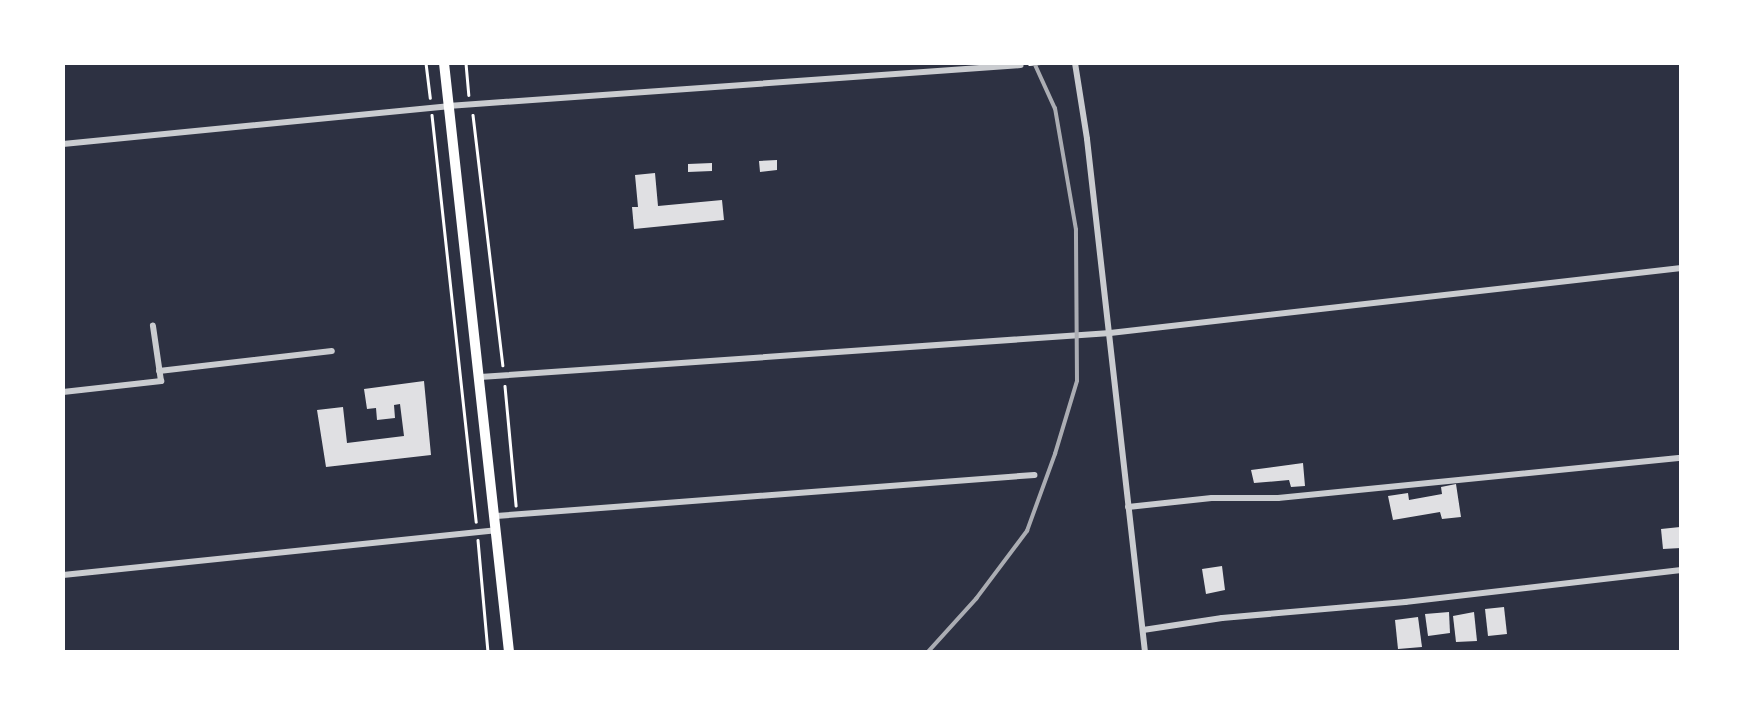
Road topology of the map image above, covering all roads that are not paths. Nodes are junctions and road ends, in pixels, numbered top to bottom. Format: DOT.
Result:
graph roads {
  1 [pos="443,63"];
  2 [pos="1075,63"];
  3 [pos="1021,65"];
  4 [pos="448,106"];
  5 [pos="63,144"];
  6 [pos="1681,268"];
  7 [pos="153,326"];
  8 [pos="1110,333"];
  9 [pos="332,351"];
  10 [pos="159,371"];
  11 [pos="480,377"];
  12 [pos="63,392"];
  13 [pos="1681,458"];
  14 [pos="1034,475"];
  15 [pos="1128,507"];
  16 [pos="496,516"];
  17 [pos="497,530"];
  18 [pos="1681,570"];
  19 [pos="63,575"];
  20 [pos="1143,630"];
  21 [pos="509,652"];
  22 [pos="1145,652"];
  1 -- 4 [label="main road"];
  2 -- 8 [label="street"];
  3 -- 4 [label="street"];
  4 -- 5 [label="street"];
  4 -- 11 [label="main road"];
  6 -- 8 [label="street"];
  7 -- 10 [label="street"];
  8 -- 11 [label="street"];
  8 -- 15 [label="street"];
  9 -- 10 [label="street"];
  10 -- 12 [label="street"];
  11 -- 16 [label="main road"];
  13 -- 15 [label="street"];
  14 -- 16 [label="street"];
  15 -- 20 [label="street"];
  16 -- 17 [label="main road"];
  17 -- 19 [label="street"];
  17 -- 21 [label="main road"];
  18 -- 20 [label="street"];
  20 -- 22 [label="street"];
}
